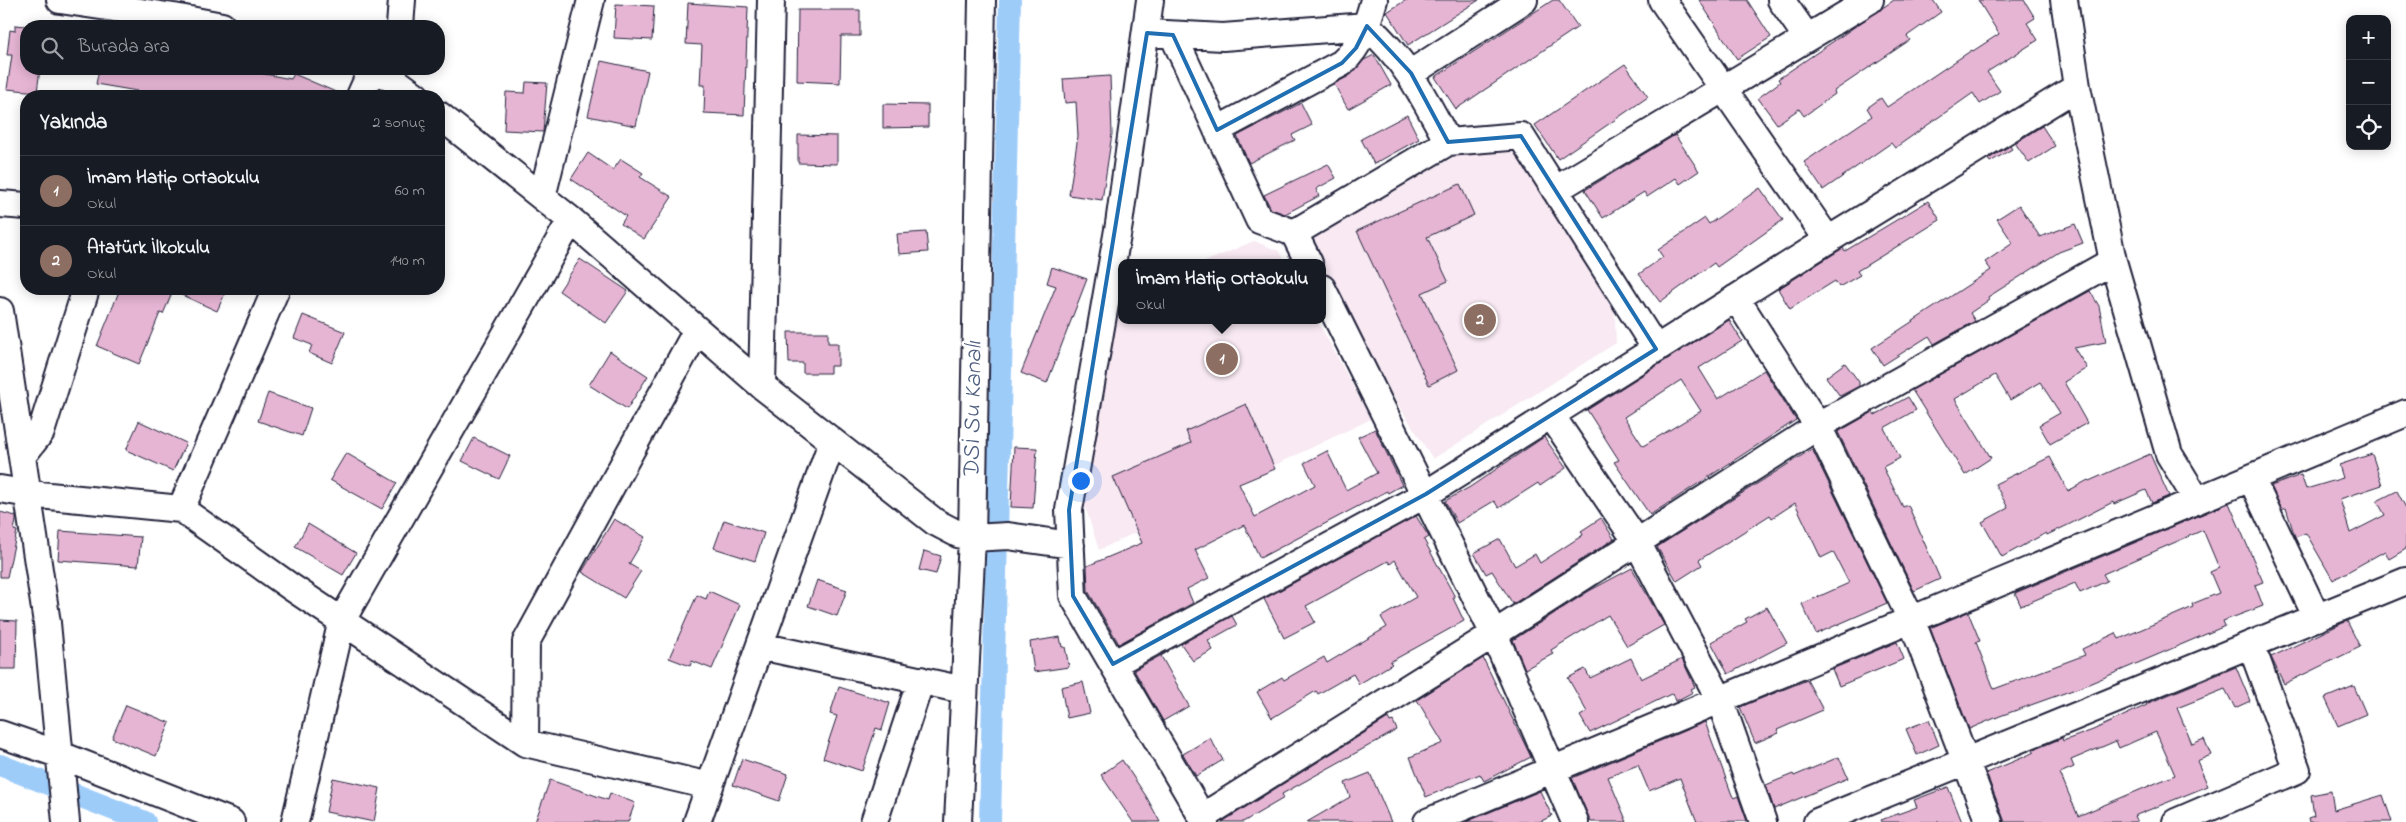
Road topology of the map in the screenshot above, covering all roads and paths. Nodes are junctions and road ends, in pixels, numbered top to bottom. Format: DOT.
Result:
graph roads {
  1 [pos="60,0"];
  2 [pos="402,0"];
  3 [pos="591,0"];
  4 [pos="771,0"];
  5 [pos="982,0"];
  6 [pos="1150,0"];
  7 [pos="1374,0"];
  8 [pos="1524,0"];
  9 [pos="1662,0"];
  10 [pos="1781,0"];
  11 [pos="1870,0"];
  12 [pos="2064,0"];
  13 [pos="177,8"];
  14 [pos="207,20"];
  15 [pos="400,20"];
  16 [pos="1367,26"];
  17 [pos="1147,33"];
  18 [pos="1173,35"];
  19 [pos="1806,36"];
  20 [pos="1411,73"];
  21 [pos="392,77"];
  22 [pos="2077,87"];
  23 [pos="1722,88"];
  24 [pos="370,90"];
  25 [pos="445,120"];
  26 [pos="1217,130"];
  27 [pos="1448,142"];
  28 [pos="1555,190"];
  29 [pos="542,198"];
  30 [pos="0,204"];
  31 [pos="20,206"];
  32 [pos="571,220"];
  33 [pos="1294,233"];
  34 [pos="1828,240"];
  35 [pos="1307,259"];
  36 [pos="2113,261"];
  37 [pos="84,295"];
  38 [pos="273,295"];
  39 [pos="1326,296"];
  40 [pos="1736,298"];
  41 [pos="0,311"];
  42 [pos="697,330"];
  43 [pos="1656,349"];
  44 [pos="762,386"];
  45 [pos="2406,413"];
  46 [pos="1551,415"];
  47 [pos="1818,426"];
  48 [pos="832,442"];
  49 [pos="23,455"];
  50 [pos="2251,478"];
  51 [pos="0,489"];
  52 [pos="29,494"];
  53 [pos="1426,494"];
  54 [pos="2198,500"];
  55 [pos="181,509"];
  56 [pos="972,538"];
  57 [pos="1637,542"];
  58 [pos="1071,545"];
  59 [pos="2406,581"];
  60 [pos="2317,618"];
  61 [pos="1911,619"];
  62 [pos="342,620"];
  63 [pos="1494,634"];
  64 [pos="2251,645"];
  65 [pos="760,646"];
  66 [pos="1113,664"];
  67 [pos="921,680"];
  68 [pos="964,690"];
  69 [pos="1720,700"];
  70 [pos="0,734"];
  71 [pos="525,743"];
  72 [pos="1966,761"];
  73 [pos="59,765"];
  74 [pos="1554,770"];
  75 [pos="710,786"];
  76 [pos="72,819"];
  77 [pos="1203,820"];
  78 [pos="231,822"];
  79 [pos="295,822"];
  80 [pos="697,822"];
  81 [pos="874,822"];
  82 [pos="958,822"];
  83 [pos="1427,822"];
  84 [pos="1574,822"];
  85 [pos="1763,822"];
  86 [pos="1816,822"];
  87 [pos="1988,822"];
  88 [pos="2176,822"];
  1 -- 13 [label="street"];
  2 -- 15 [label="street"];
  3 -- 29 [label="street"];
  4 -- 44 [label="street"];
  5 -- 56 [label="street"];
  6 -- 17 [label="street"];
  7 -- 16 [label="street"];
  8 -- 20 [label="street"];
  9 -- 23 [label="street"];
  10 -- 19 [label="street"];
  11 -- 19 [label="street"];
  12 -- 22 [label="street"];
  13 -- 14 [label="street"];
  16 -- 18 [label="street"];
  16 -- 20 [label="street"];
  16 -- 26 [label="street"];
  17 -- 18 [label="street"];
  17 -- 58 [label="street"];
  18 -- 26 [label="street"];
  19 -- 23 [label="street"];
  20 -- 27 [label="street"];
  21 -- 24 [label="street"];
  22 -- 34 [label="street"];
  22 -- 36 [label="street"];
  23 -- 28 [label="street"];
  23 -- 34 [label="street"];
  25 -- 29 [label="street"];
  26 -- 33 [label="street"];
  27 -- 28 [label="street"];
  27 -- 33 [label="street"];
  28 -- 43 [label="street"];
  29 -- 32 [label="street"];
  30 -- 31 [label="street"];
  32 -- 42 [label="street"];
  32 -- 62 [label="street"];
  33 -- 35 [label="street"];
  34 -- 40 [label="street"];
  36 -- 47 [label="street"];
  36 -- 54 [label="street"];
  37 -- 49 [label="street"];
  38 -- 55 [label="street"];
  39 -- 53 [label="street"];
  40 -- 43 [label="street"];
  40 -- 47 [label="street"];
  41 -- 49 [label="street"];
  42 -- 44 [label="street"];
  42 -- 71 [label="street"];
  43 -- 46 [label="street"];
  44 -- 48 [label="street"];
  45 -- 50 [label="street"];
  46 -- 53 [label="street"];
  46 -- 57 [label="street"];
  47 -- 57 [label="street"];
  47 -- 61 [label="street"];
  48 -- 56 [label="street"];
  48 -- 65 [label="street"];
  49 -- 52 [label="street"];
  50 -- 54 [label="street"];
  50 -- 60 [label="street"];
  51 -- 52 [label="street"];
  52 -- 55 [label="street"];
  52 -- 73 [label="street"];
  53 -- 63 [label="street"];
  53 -- 66 [label="street"];
  54 -- 61 [label="street"];
  55 -- 62 [label="street"];
  56 -- 58 [label="street"];
  56 -- 68 [label="street"];
  57 -- 63 [label="street"];
  57 -- 69 [label="street"];
  58 -- 66 [label="street"];
  59 -- 60 [label="street"];
  60 -- 64 [label="street"];
  61 -- 69 [label="street"];
  61 -- 72 [label="street"];
  62 -- 71 [label="street"];
  62 -- 79 [label="street"];
  63 -- 74 [label="street"];
  63 -- 77 [label="street"];
  64 -- 72 [label="street"];
  64 -- 88 [label="street"];
  65 -- 67 [label="street"];
  65 -- 75 [label="street"];
  66 -- 77 [label="street"];
  67 -- 68 [label="street"];
  67 -- 81 [label="street"];
  68 -- 82 [label="street"];
  69 -- 74 [label="street"];
  69 -- 85 [label="street"];
  70 -- 73 [label="street"];
  71 -- 75 [label="street"];
  72 -- 86 [label="street"];
  72 -- 87 [label="street"];
  73 -- 76 [label="street"];
  73 -- 78 [label="street"];
  74 -- 83 [label="street"];
  74 -- 84 [label="street"];
  75 -- 80 [label="street"];
}
